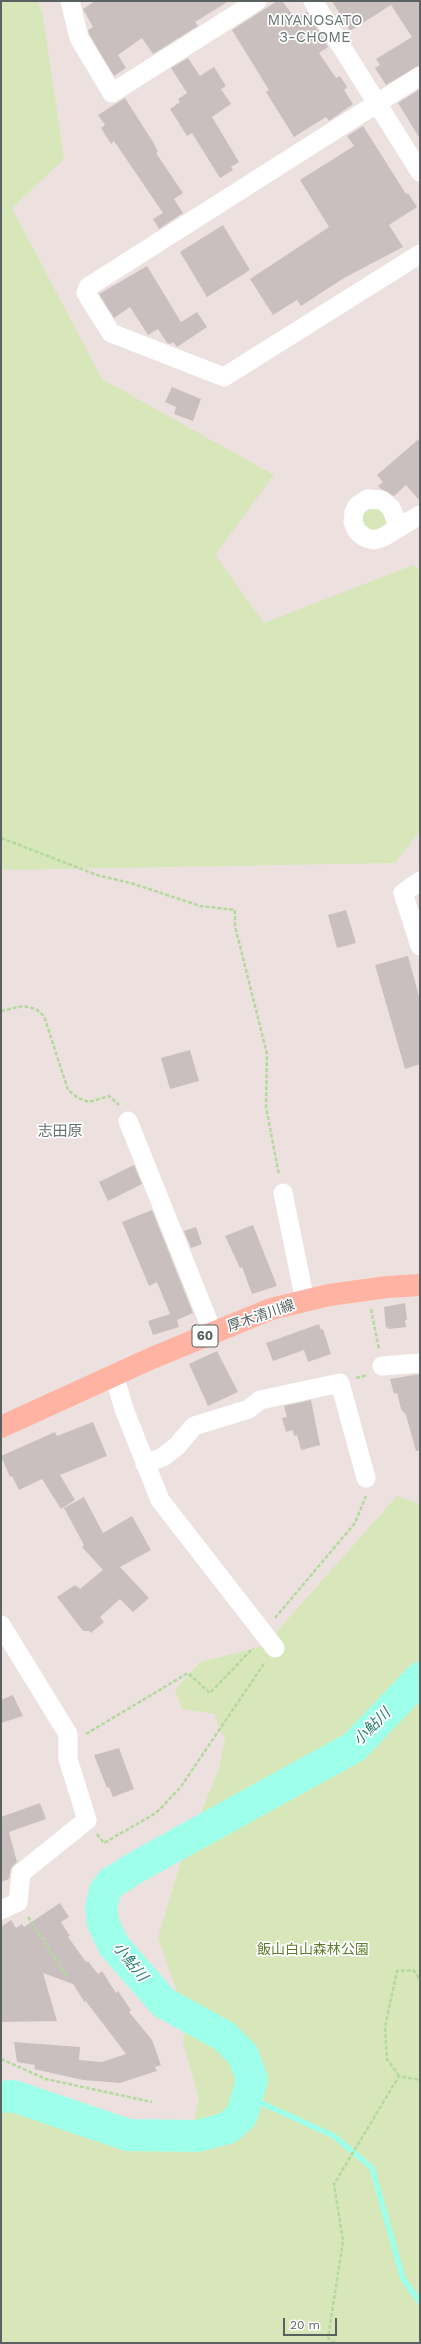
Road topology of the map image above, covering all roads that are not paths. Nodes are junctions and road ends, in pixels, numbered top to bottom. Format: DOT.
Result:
graph roads {
  1 [pos="70,1"];
  2 [pos="257,1"];
  3 [pos="314,1"];
  4 [pos="420,76"];
  5 [pos="378,102"];
  6 [pos="420,172"];
  7 [pos="420,254"];
  8 [pos="420,515"];
  9 [pos="399,527"];
  10 [pos="420,881"];
  11 [pos="420,946"];
  12 [pos="128,1121"];
  13 [pos="283,1193"];
  14 [pos="420,1285"];
  15 [pos="306,1301"];
  16 [pos="213,1333"];
  17 [pos="420,1363"];
  18 [pos="382,1366"];
  19 [pos="114,1374"];
  20 [pos="1,1427"];
  21 [pos="145,1464"];
  22 [pos="366,1478"];
  23 [pos="1,1625"];
  24 [pos="274,1648"];
  25 [pos="1,1910"];
  1 -- 2 [label="street"];
  3 -- 5 [label="street"];
  4 -- 5 [label="street"];
  5 -- 6 [label="street"];
  5 -- 7 [label="street"];
  8 -- 9 [label="street"];
  10 -- 11 [label="street"];
  12 -- 16 [label="street"];
  13 -- 15 [label="street"];
  14 -- 15 [label="main road, 厚木清川線 / 60"];
  15 -- 16 [label="main road, 厚木清川線 / 60"];
  16 -- 19 [label="main road, 厚木清川線 / 60"];
  17 -- 18 [label="street"];
  19 -- 20 [label="main road, 厚木清川線 / 60"];
  19 -- 21 [label="street"];
  21 -- 22 [label="street"];
  21 -- 24 [label="street"];
  23 -- 25 [label="street"];
}
